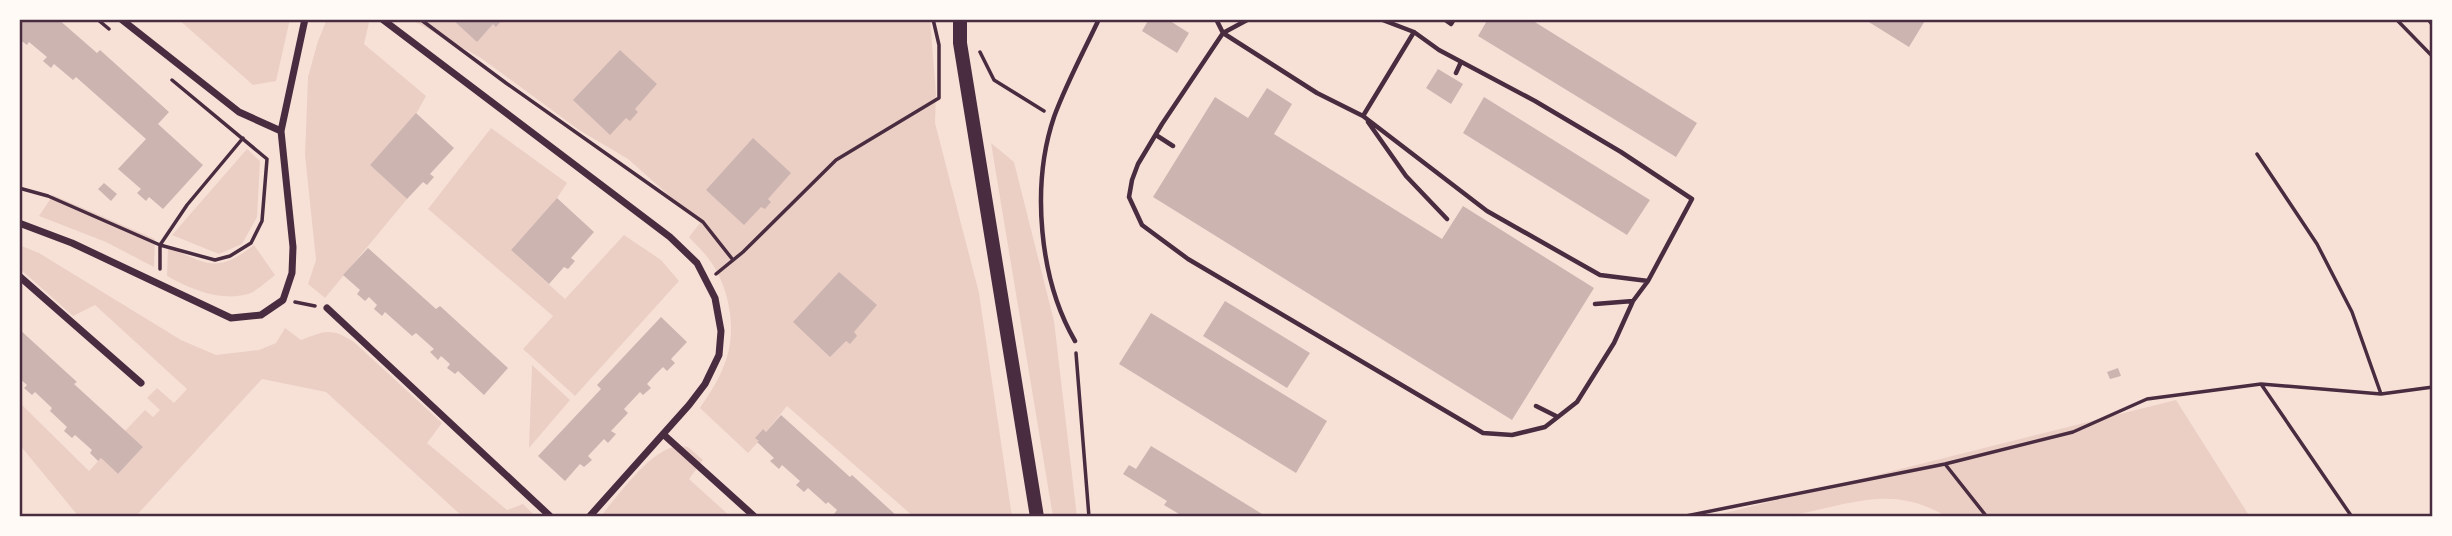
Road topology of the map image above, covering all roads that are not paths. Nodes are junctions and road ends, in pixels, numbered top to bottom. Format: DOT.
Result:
graph roads {
  1 [pos="121,19"];
  2 [pos="305,19"];
  3 [pos="382,19"];
  4 [pos="960,19"];
  5 [pos="1099,19"];
  6 [pos="1216,19"];
  7 [pos="1249,19"];
  8 [pos="1380,19"];
  9 [pos="1444,19"];
  10 [pos="1454,19"];
  11 [pos="1414,32"];
  12 [pos="1223,33"];
  13 [pos="1461,62"];
  14 [pos="1456,73"];
  15 [pos="1363,116"];
  16 [pos="281,131"];
  17 [pos="1156,135"];
  18 [pos="1173,146"];
  19 [pos="1447,219"];
  20 [pos="19,223"];
  21 [pos="19,276"];
  22 [pos="1648,281"];
  23 [pos="1633,302"];
  24 [pos="1595,304"];
  25 [pos="327,308"];
  26 [pos="1075,341"];
  27 [pos="141,383"];
  28 [pos="1536,406"];
  29 [pos="1556,416"];
  30 [pos="663,434"];
  31 [pos="551,517"];
  32 [pos="589,517"];
  33 [pos="755,517"];
  34 [pos="1037,517"];
  1 -- 16 [label="street"];
  2 -- 16 [label="street"];
  3 -- 30 [label="street"];
  4 -- 34 [label="main road"];
  5 -- 26 [label="lane"];
  6 -- 12 [label="lane"];
  7 -- 12 [label="lane"];
  8 -- 11 [label="lane"];
  9 -- 10 [label="lane"];
  11 -- 13 [label="lane"];
  11 -- 15 [label="lane"];
  12 -- 15 [label="lane"];
  12 -- 17 [label="lane"];
  13 -- 14 [label="lane"];
  13 -- 22 [label="lane"];
  15 -- 19 [label="lane"];
  15 -- 22 [label="lane"];
  16 -- 20 [label="street"];
  17 -- 18 [label="lane"];
  17 -- 29 [label="lane"];
  21 -- 27 [label="street"];
  22 -- 23 [label="lane"];
  23 -- 24 [label="lane"];
  23 -- 29 [label="lane"];
  25 -- 31 [label="street"];
  28 -- 29 [label="lane"];
  30 -- 32 [label="street"];
  30 -- 33 [label="street"];
}
